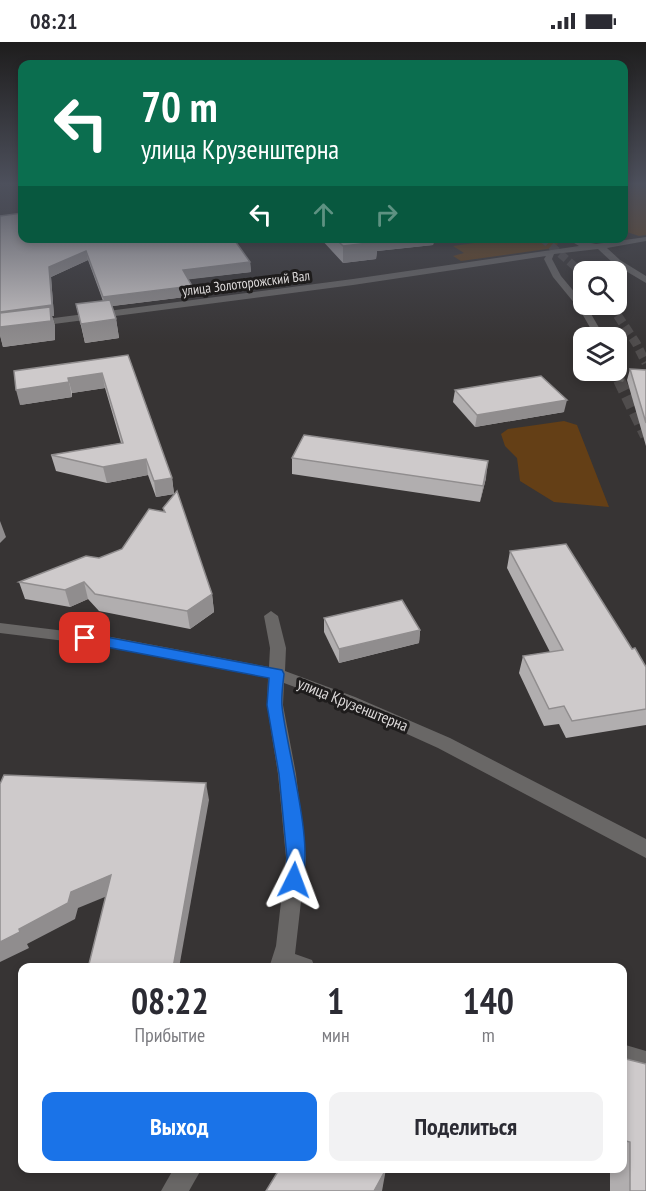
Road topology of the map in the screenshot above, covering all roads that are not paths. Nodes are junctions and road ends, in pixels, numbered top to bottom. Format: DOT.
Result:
graph roads {
  1 [pos="628,240"];
  2 [pos="646,240"];
  3 [pos="571,243"];
  4 [pos="602,244"];
  5 [pos="567,251"];
  6 [pos="551,253"];
  7 [pos="484,263"];
  8 [pos="531,266"];
  9 [pos="545,270"];
  10 [pos="557,277"];
  11 [pos="646,279"];
  12 [pos="595,327"];
  13 [pos="0,328"];
  14 [pos="271,616"];
  15 [pos="0,627"];
  16 [pos="277,674"];
  17 [pos="646,849"];
  18 [pos="281,963"];
  19 [pos="627,1057"];
  20 [pos="646,1063"];
  21 [pos="186,1173"];
  22 [pos="174,1191"];
  1 -- 2 [label="street"];
  3 -- 5 [label="street"];
  4 -- 5 [label="street, улица Золоторожский Вал"];
  4 -- 11 [label="street"];
  5 -- 6 [label="street, улица Золоторожский Вал"];
  6 -- 7 [label="street, улица Золоторожский Вал"];
  6 -- 10 [label="street"];
  7 -- 8 [label="street"];
  7 -- 13 [label="street, улица Золоторожский Вал"];
  9 -- 10 [label="street"];
  10 -- 12 [label="street"];
  14 -- 16 [label="street"];
  15 -- 16 [label="street, улица Крузенштерна"];
  16 -- 17 [label="street, улица Крузенштерна"];
  16 -- 18 [label="street"];
  19 -- 20 [label="street"];
  21 -- 22 [label="street"];
}
